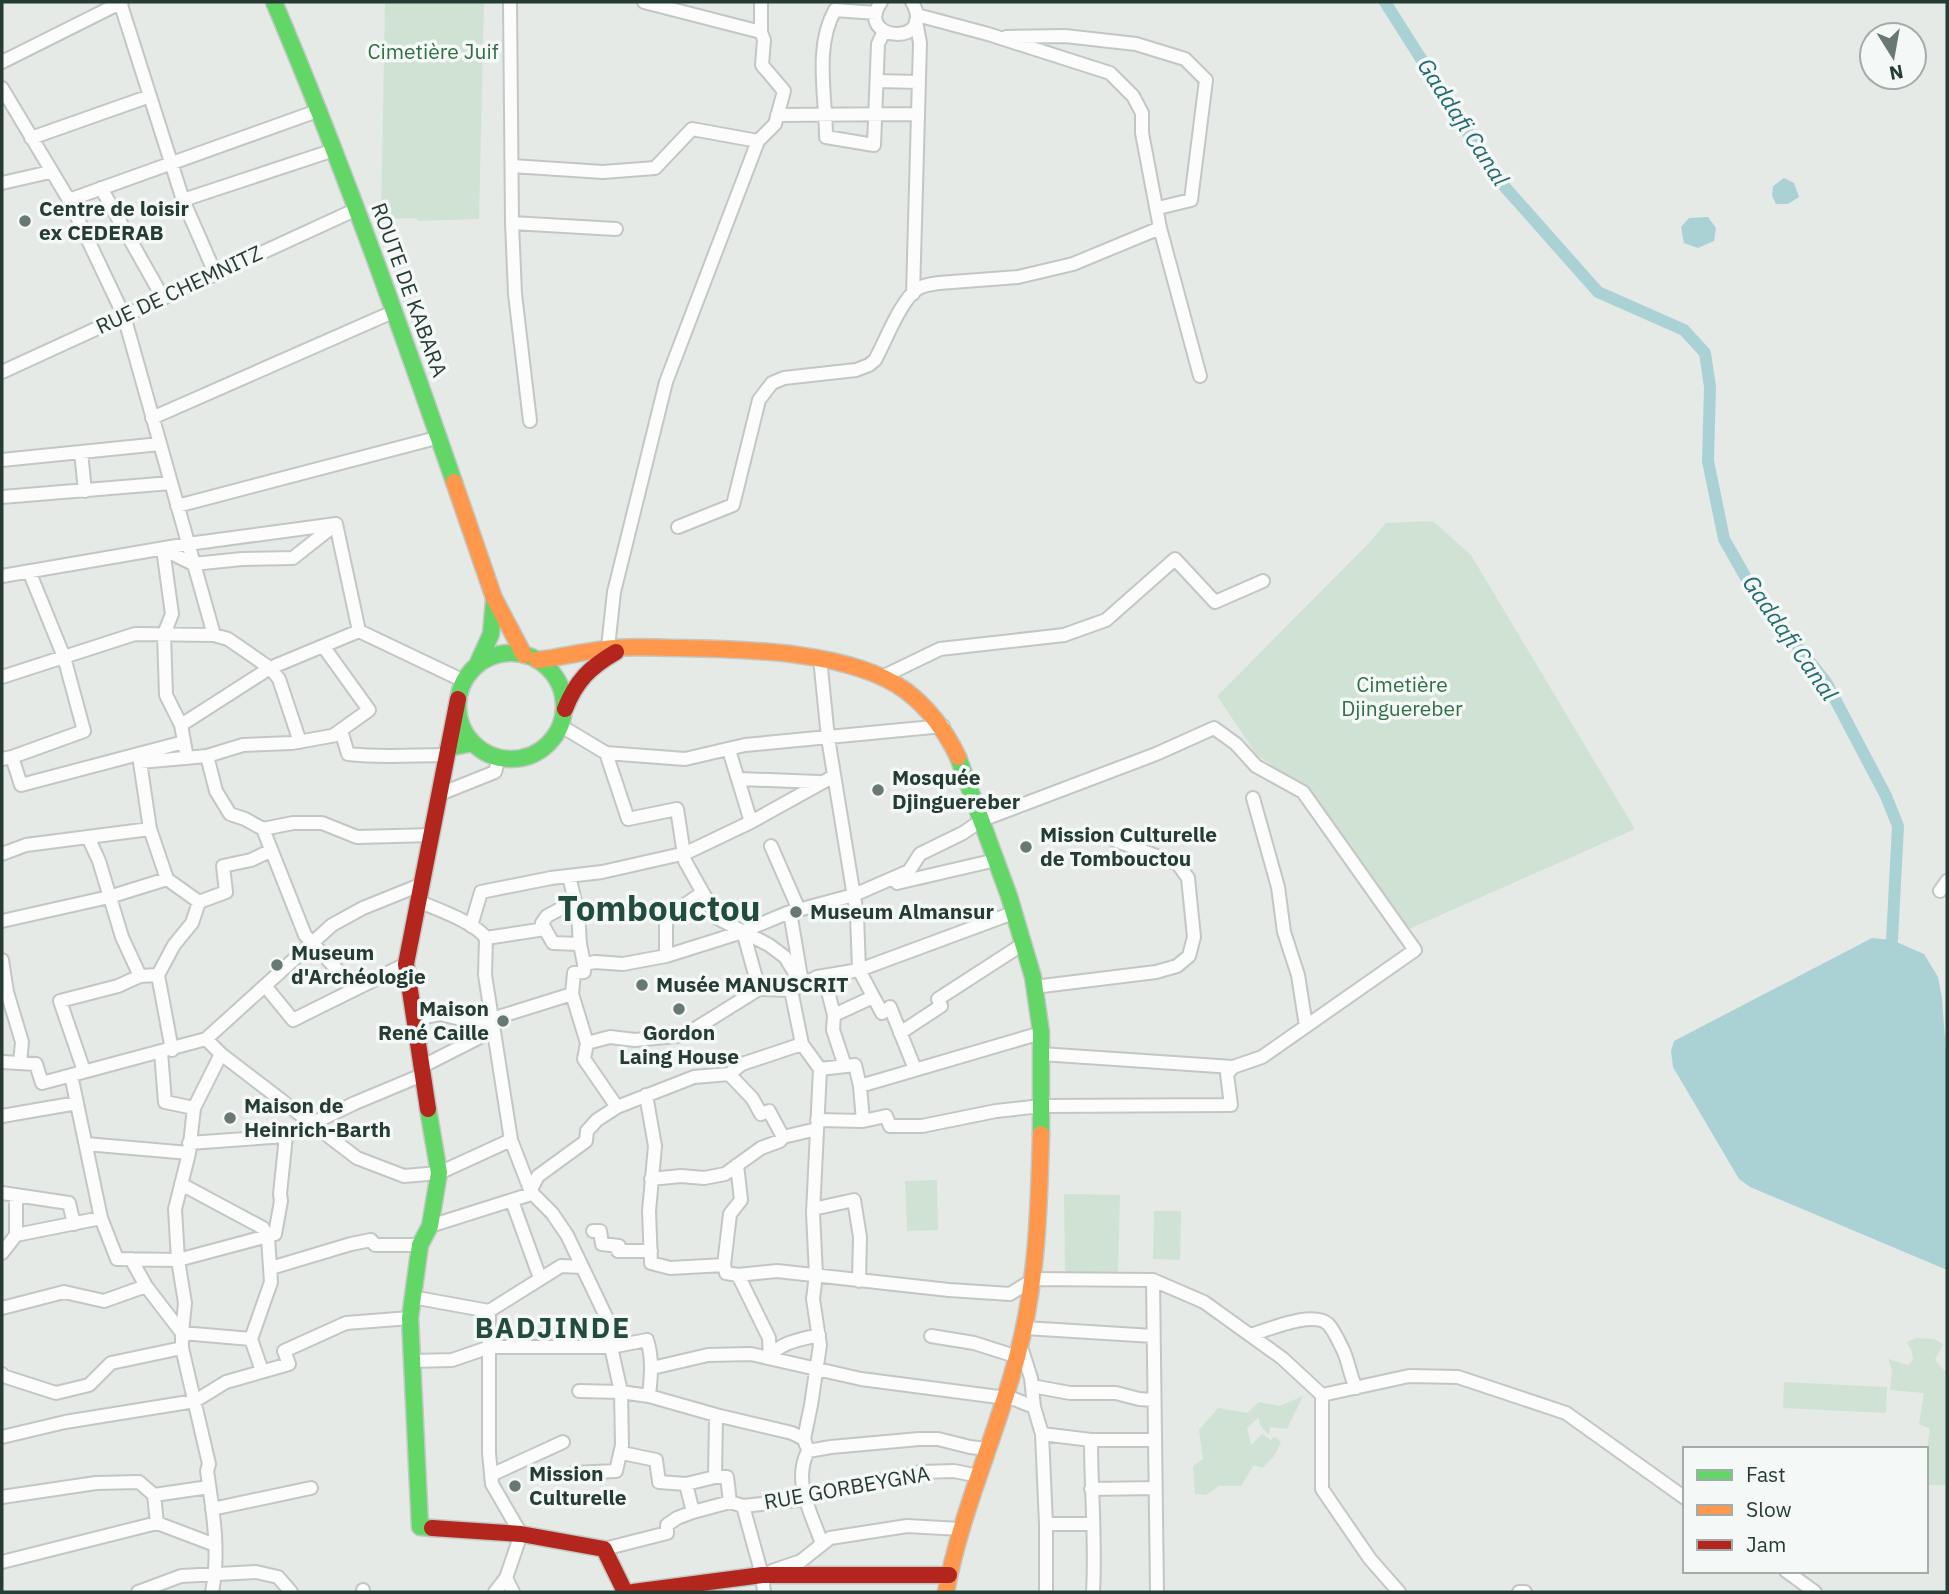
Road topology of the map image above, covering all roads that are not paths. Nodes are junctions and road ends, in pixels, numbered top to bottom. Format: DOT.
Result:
graph roads {
  1 [pos="121,2"];
  2 [pos="274,2"];
  3 [pos="510,2"];
  4 [pos="648,2"];
  5 [pos="761,2"];
  6 [pos="878,7"];
  7 [pos="914,8"];
  8 [pos="884,31"];
  9 [pos="761,32"];
  10 [pos="997,37"];
  11 [pos="2,62"];
  12 [pos="877,81"];
  13 [pos="919,82"];
  14 [pos="2,88"];
  15 [pos="150,96"];
  16 [pos="320,110"];
  17 [pos="826,114"];
  18 [pos="875,114"];
  19 [pos="918,114"];
  20 [pos="777,115"];
  21 [pos="31,138"];
  22 [pos="758,141"];
  23 [pos="334,150"];
  24 [pos="171,163"];
  25 [pos="512,166"];
  26 [pos="50,172"];
  27 [pos="2,183"];
  28 [pos="101,188"];
  29 [pos="69,200"];
  30 [pos="183,200"];
  31 [pos="1158,208"];
  32 [pos="357,209"];
  33 [pos="512,223"];
  34 [pos="1160,228"];
  35 [pos="616,229"];
  36 [pos="215,273"];
  37 [pos="913,294"];
  38 [pos="163,298"];
  39 [pos="395,311"];
  40 [pos="124,316"];
  41 [pos="2,372"];
  42 [pos="1200,376"];
  43 [pos="152,418"];
  44 [pos="530,421"];
  45 [pos="440,437"];
  46 [pos="160,444"];
  47 [pos="81,452"];
  48 [pos="2,460"];
  49 [pos="171,483"];
  50 [pos="85,491"];
  51 [pos="2,496"];
  52 [pos="177,506"];
  53 [pos="336,524"];
  54 [pos="678,527"];
  55 [pos="188,544"];
  56 [pos="163,549"];
  57 [pos="194,564"];
  58 [pos="29,571"];
  59 [pos="2,576"];
  60 [pos="1262,580"];
  61 [pos="494,598"];
  62 [pos="359,631"];
  63 [pos="164,634"];
  64 [pos="214,635"];
  65 [pos="323,646"];
  66 [pos="616,647"];
  67 [pos="64,657"];
  68 [pos="531,657"];
  69 [pos="820,658"];
  70 [pos="477,666"];
  71 [pos="270,668"];
  72 [pos="2,677"];
  73 [pos="882,677"];
  74 [pos="464,681"];
  75 [pos="458,699"];
  76 [pos="563,718"];
  77 [pos="181,725"];
  78 [pos="943,726"];
  79 [pos="334,735"];
  80 [pos="828,738"];
  81 [pos="299,741"];
  82 [pos="184,742"];
  83 [pos="473,743"];
  84 [pos="729,750"];
  85 [pos="447,752"];
  86 [pos="606,754"];
  87 [pos="207,756"];
  88 [pos="7,758"];
  89 [pos="187,758"];
  90 [pos="499,758"];
  91 [pos="834,776"];
  92 [pos="739,779"];
  93 [pos="822,783"];
  94 [pos="440,794"];
  95 [pos="1253,798"];
  96 [pos="982,820"];
  97 [pos="751,822"];
  98 [pos="150,829"];
  99 [pos="262,829"];
  100 [pos="432,835"];
  101 [pos="88,837"];
  102 [pos="1114,840"];
  103 [pos="771,846"];
  104 [pos="270,851"];
  105 [pos="2,854"];
  106 [pos="683,854"];
  107 [pos="996,860"];
  108 [pos="569,876"];
  109 [pos="166,879"];
  110 [pos="419,893"];
  111 [pos="702,893"];
  112 [pos="859,893"];
  113 [pos="109,897"];
  114 [pos="575,901"];
  115 [pos="199,902"];
  116 [pos="795,911"];
  117 [pos="1013,913"];
  118 [pos="2,921"];
  119 [pos="471,926"];
  120 [pos="545,929"];
  121 [pos="743,931"];
  122 [pos="486,938"];
  123 [pos="313,944"];
  124 [pos="580,944"];
  125 [pos="1023,944"];
  126 [pos="666,956"];
  127 [pos="2,960"];
  128 [pos="406,964"];
  129 [pos="584,964"];
  130 [pos="859,970"];
  131 [pos="158,975"];
  132 [pos="140,976"];
  133 [pos="824,976"];
  134 [pos="266,987"];
  135 [pos="797,987"];
  136 [pos="1034,987"];
  137 [pos="355,989"];
  138 [pos="759,989"];
  139 [pos="4,992"];
  140 [pos="572,994"];
  141 [pos="873,997"];
  142 [pos="834,1016"];
  143 [pos="415,1019"];
  144 [pos="493,1023"];
  145 [pos="1306,1026"];
  146 [pos="900,1033"];
  147 [pos="1041,1033"];
  148 [pos="206,1039"];
  149 [pos="587,1043"];
  150 [pos="802,1044"];
  151 [pos="166,1051"];
  152 [pos="222,1054"];
  153 [pos="1041,1054"];
  154 [pos="2,1062"];
  155 [pos="20,1063"];
  156 [pos="845,1066"];
  157 [pos="1233,1067"];
  158 [pos="820,1069"];
  159 [pos="915,1069"];
  160 [pos="84,1071"];
  161 [pos="421,1071"];
  162 [pos="71,1074"];
  163 [pos="729,1074"];
  164 [pos="860,1086"];
  165 [pos="646,1096"];
  166 [pos="77,1103"];
  167 [pos="1042,1106"];
  168 [pos="617,1107"];
  169 [pos="194,1108"];
  170 [pos="2,1116"];
  171 [pos="863,1121"];
  172 [pos="313,1124"];
  173 [pos="817,1124"];
  174 [pos="286,1136"];
  175 [pos="783,1137"];
  176 [pos="511,1140"];
  177 [pos="86,1144"];
  178 [pos="189,1148"];
  179 [pos="737,1165"];
  180 [pos="439,1173"];
  181 [pos="651,1179"];
  182 [pos="181,1184"];
  183 [pos="531,1192"];
  184 [pos="2,1194"];
  185 [pos="16,1195"];
  186 [pos="512,1201"];
  187 [pos="813,1209"];
  188 [pos="101,1218"];
  189 [pos="74,1224"];
  190 [pos="430,1226"];
  191 [pos="593,1231"];
  192 [pos="16,1235"];
  193 [pos="268,1238"];
  194 [pos="420,1245"];
  195 [pos="651,1251"];
  196 [pos="2,1253"];
  197 [pos="131,1259"];
  198 [pos="178,1260"];
  199 [pos="723,1265"];
  200 [pos="582,1267"];
  201 [pos="271,1268"];
  202 [pos="738,1275"];
  203 [pos="816,1275"];
  204 [pos="540,1278"];
  205 [pos="1034,1279"];
  206 [pos="1153,1280"];
  207 [pos="859,1281"];
  208 [pos="146,1286"];
  209 [pos="412,1297"];
  210 [pos="2,1308"];
  211 [pos="489,1311"];
  212 [pos="410,1318"];
  213 [pos="1025,1328"];
  214 [pos="182,1333"];
  215 [pos="819,1335"];
  216 [pos="1250,1335"];
  217 [pos="931,1336"];
  218 [pos="1153,1336"];
  219 [pos="251,1339"];
  220 [pos="490,1347"];
  221 [pos="611,1347"];
  222 [pos="182,1348"];
  223 [pos="1019,1352"];
  224 [pos="770,1358"];
  225 [pos="412,1362"];
  226 [pos="652,1368"];
  227 [pos="818,1368"];
  228 [pos="262,1371"];
  229 [pos="2,1375"];
  230 [pos="1032,1386"];
  231 [pos="1356,1388"];
  232 [pos="579,1391"];
  233 [pos="621,1392"];
  234 [pos="1322,1395"];
  235 [pos="649,1396"];
  236 [pos="1004,1398"];
  237 [pos="1154,1400"];
  238 [pos="195,1401"];
  239 [pos="1034,1407"];
  240 [pos="716,1415"];
  241 [pos="1042,1434"];
  242 [pos="2,1437"];
  243 [pos="1091,1440"];
  244 [pos="1155,1440"];
  245 [pos="563,1443"];
  246 [pos="806,1445"];
  247 [pos="988,1448"];
  248 [pos="622,1452"];
  249 [pos="573,1473"];
  250 [pos="491,1475"];
  251 [pos="715,1476"];
  252 [pos="979,1476"];
  253 [pos="686,1484"];
  254 [pos="209,1487"];
  255 [pos="1156,1488"];
  256 [pos="311,1489"];
  257 [pos="1091,1489"];
  258 [pos="154,1495"];
  259 [pos="2,1497"];
  260 [pos="1683,1497"];
  261 [pos="806,1499"];
  262 [pos="730,1502"];
  263 [pos="743,1506"];
  264 [pos="212,1508"];
  265 [pos="693,1511"];
  266 [pos="157,1523"];
  267 [pos="1046,1524"];
  268 [pos="1093,1524"];
  269 [pos="960,1529"];
  270 [pos="521,1534"];
  271 [pos="822,1544"];
  272 [pos="215,1545"];
  273 [pos="604,1549"];
  274 [pos="2,1562"];
  275 [pos="216,1573"];
  276 [pos="1789,1573"];
  277 [pos="762,1575"];
  278 [pos="949,1575"];
  279 [pos="506,1577"];
  280 [pos="138,1592"];
  281 [pos="212,1592"];
  282 [pos="291,1592"];
  283 [pos="495,1592"];
  284 [pos="513,1592"];
  285 [pos="625,1592"];
  286 [pos="633,1592"];
  287 [pos="764,1592"];
  288 [pos="946,1592"];
  289 [pos="1046,1592"];
  290 [pos="1093,1592"];
  291 [pos="1157,1592"];
  292 [pos="1399,1592"];
  293 [pos="1519,1592"];
  294 [pos="1525,1592"];
  295 [pos="1815,1592"];
  1 -- 11 [label="street"];
  1 -- 15 [label="street"];
  2 -- 16 [label="main road, ROUTE DE KABARA"];
  3 -- 25 [label="street"];
  4 -- 9 [label="street"];
  5 -- 9 [label="street"];
  6 -- 8 [label="street"];
  6 -- 17 [label="street"];
  7 -- 8 [label="street"];
  7 -- 10 [label="street"];
  7 -- 13 [label="street"];
  8 -- 12 [label="street"];
  9 -- 20 [label="street"];
  10 -- 31 [label="street"];
  10 -- 31 [label="street"];
  12 -- 13 [label="street"];
  12 -- 18 [label="street"];
  13 -- 19 [label="street"];
  14 -- 21 [label="street"];
  15 -- 21 [label="street"];
  15 -- 24 [label="street"];
  16 -- 23 [label="main road, ROUTE DE KABARA"];
  16 -- 24 [label="street"];
  17 -- 18 [label="street"];
  17 -- 18 [label="street"];
  17 -- 20 [label="street"];
  18 -- 19 [label="street"];
  19 -- 37 [label="street"];
  20 -- 22 [label="street"];
  21 -- 26 [label="street"];
  22 -- 25 [label="street"];
  22 -- 66 [label="street"];
  23 -- 30 [label="street"];
  23 -- 32 [label="main road, ROUTE DE KABARA"];
  24 -- 28 [label="street"];
  24 -- 30 [label="street"];
  25 -- 33 [label="street"];
  26 -- 27 [label="street"];
  26 -- 29 [label="street"];
  28 -- 29 [label="street"];
  28 -- 38 [label="street"];
  29 -- 40 [label="street"];
  30 -- 36 [label="street"];
  31 -- 34 [label="street"];
  32 -- 36 [label="street, RUE DE CHEMNITZ"];
  32 -- 39 [label="main road, ROUTE DE KABARA"];
  33 -- 35 [label="street"];
  33 -- 44 [label="street"];
  34 -- 37 [label="street"];
  34 -- 42 [label="street"];
  36 -- 38 [label="street, RUE DE CHEMNITZ"];
  37 -- 54 [label="street"];
  38 -- 40 [label="street, RUE DE CHEMNITZ"];
  39 -- 43 [label="street"];
  39 -- 45 [label="main road, ROUTE DE KABARA"];
  40 -- 41 [label="street, RUE DE CHEMNITZ"];
  40 -- 43 [label="street"];
  43 -- 46 [label="street"];
  45 -- 52 [label="street"];
  45 -- 61 [label="main road, ROUTE DE KABARA"];
  46 -- 47 [label="street"];
  46 -- 49 [label="street"];
  47 -- 48 [label="street"];
  47 -- 50 [label="street"];
  49 -- 50 [label="street"];
  49 -- 52 [label="street"];
  50 -- 51 [label="street"];
  52 -- 55 [label="street"];
  53 -- 55 [label="street"];
  53 -- 57 [label="street"];
  53 -- 62 [label="street"];
  55 -- 56 [label="street"];
  55 -- 57 [label="street"];
  56 -- 57 [label="street"];
  56 -- 58 [label="street"];
  56 -- 63 [label="street"];
  57 -- 64 [label="street"];
  58 -- 59 [label="street"];
  58 -- 67 [label="street"];
  60 -- 73 [label="street"];
  61 -- 68 [label="main road"];
  61 -- 70 [label="main road"];
  62 -- 65 [label="street"];
  62 -- 74 [label="street"];
  63 -- 64 [label="street"];
  63 -- 67 [label="street"];
  63 -- 77 [label="street"];
  64 -- 71 [label="street"];
  65 -- 71 [label="street"];
  65 -- 79 [label="street"];
  66 -- 68 [label="main road"];
  66 -- 69 [label="main road"];
  66 -- 76 [label="main road"];
  67 -- 72 [label="street"];
  67 -- 88 [label="street"];
  68 -- 70 [label="main road"];
  68 -- 76 [label="main road"];
  69 -- 73 [label="main road"];
  69 -- 80 [label="street"];
  70 -- 74 [label="main road"];
  71 -- 77 [label="street"];
  71 -- 81 [label="street"];
  73 -- 78 [label="main road"];
  74 -- 75 [label="main road"];
  75 -- 83 [label="main road"];
  75 -- 85 [label="main road"];
  76 -- 86 [label="street"];
  76 -- 90 [label="main road"];
  77 -- 82 [label="street"];
  78 -- 80 [label="street"];
  78 -- 96 [label="main road"];
  79 -- 81 [label="street"];
  79 -- 85 [label="street"];
  80 -- 84 [label="street"];
  80 -- 91 [label="street"];
  81 -- 87 [label="street"];
  82 -- 88 [label="street"];
  82 -- 89 [label="street"];
  83 -- 85 [label="main road"];
  83 -- 90 [label="main road"];
  84 -- 86 [label="street"];
  84 -- 92 [label="street"];
  85 -- 94 [label="main road"];
  86 -- 106 [label="street"];
  87 -- 89 [label="street"];
  87 -- 99 [label="street"];
  89 -- 98 [label="street"];
  90 -- 94 [label="street"];
  91 -- 93 [label="street"];
  91 -- 112 [label="street"];
  92 -- 93 [label="street"];
  92 -- 97 [label="street"];
  93 -- 97 [label="street"];
  94 -- 100 [label="main road"];
  95 -- 145 [label="street"];
  96 -- 107 [label="main road"];
  96 -- 112 [label="street"];
  96 -- 145 [label="street"];
  97 -- 106 [label="street"];
  98 -- 101 [label="street"];
  98 -- 109 [label="street"];
  99 -- 100 [label="street"];
  99 -- 104 [label="street"];
  100 -- 110 [label="main road"];
  101 -- 105 [label="street"];
  101 -- 113 [label="street"];
  102 -- 136 [label="street"];
  103 -- 116 [label="street"];
  104 -- 115 [label="street"];
  104 -- 123 [label="street"];
  106 -- 108 [label="street"];
  106 -- 111 [label="street"];
  107 -- 112 [label="street"];
  107 -- 117 [label="main road"];
  108 -- 114 [label="street"];
  108 -- 119 [label="street"];
  109 -- 113 [label="street"];
  109 -- 115 [label="street"];
  110 -- 119 [label="street"];
  110 -- 123 [label="street"];
  110 -- 128 [label="main road"];
  111 -- 121 [label="street"];
  111 -- 126 [label="street"];
  112 -- 116 [label="street"];
  112 -- 130 [label="street"];
  113 -- 118 [label="street"];
  113 -- 132 [label="street"];
  114 -- 120 [label="street"];
  114 -- 124 [label="street"];
  115 -- 131 [label="street"];
  116 -- 121 [label="street"];
  116 -- 135 [label="street"];
  117 -- 125 [label="main road"];
  117 -- 130 [label="street"];
  119 -- 122 [label="street"];
  120 -- 122 [label="street"];
  120 -- 124 [label="street"];
  121 -- 126 [label="street"];
  121 -- 135 [label="street"];
  121 -- 138 [label="street"];
  122 -- 144 [label="street"];
  123 -- 134 [label="street"];
  123 -- 137 [label="street"];
  124 -- 129 [label="street"];
  125 -- 136 [label="main road"];
  125 -- 146 [label="street"];
  126 -- 129 [label="street"];
  127 -- 139 [label="street"];
  128 -- 137 [label="street"];
  128 -- 143 [label="main road"];
  129 -- 140 [label="street"];
  130 -- 133 [label="street"];
  130 -- 141 [label="street"];
  131 -- 132 [label="street"];
  131 -- 151 [label="street"];
  132 -- 160 [label="street"];
  133 -- 135 [label="street"];
  133 -- 142 [label="street"];
  134 -- 137 [label="street"];
  134 -- 148 [label="street"];
  135 -- 138 [label="street"];
  135 -- 150 [label="street"];
  136 -- 147 [label="main road"];
  138 -- 149 [label="street"];
  139 -- 155 [label="street"];
  140 -- 144 [label="street"];
  140 -- 149 [label="street"];
  141 -- 142 [label="street"];
  141 -- 146 [label="street"];
  142 -- 156 [label="street"];
  143 -- 144 [label="street"];
  143 -- 161 [label="main road"];
  144 -- 161 [label="street"];
  144 -- 176 [label="street"];
  145 -- 157 [label="street"];
  146 -- 159 [label="street"];
  147 -- 153 [label="main road"];
  147 -- 159 [label="street"];
  148 -- 151 [label="street"];
  148 -- 152 [label="street"];
  149 -- 168 [label="street"];
  150 -- 158 [label="street"];
  150 -- 163 [label="street"];
  151 -- 160 [label="street"];
  151 -- 169 [label="street"];
  152 -- 169 [label="street"];
  152 -- 172 [label="street"];
  153 -- 157 [label="street"];
  153 -- 167 [label="main road"];
  154 -- 155 [label="street"];
  155 -- 162 [label="street"];
  156 -- 158 [label="street"];
  156 -- 164 [label="street"];
  157 -- 167 [label="street"];
  158 -- 173 [label="street"];
  159 -- 164 [label="street"];
  160 -- 162 [label="street"];
  161 -- 172 [label="street"];
  161 -- 180 [label="main road"];
  162 -- 166 [label="street"];
  163 -- 165 [label="street"];
  163 -- 175 [label="street"];
  164 -- 171 [label="street"];
  165 -- 168 [label="street"];
  165 -- 181 [label="street"];
  166 -- 170 [label="street"];
  166 -- 177 [label="street"];
  167 -- 171 [label="street"];
  167 -- 205 [label="main road"];
  168 -- 183 [label="street"];
  169 -- 178 [label="street"];
  171 -- 173 [label="street"];
  172 -- 174 [label="street"];
  172 -- 180 [label="street"];
  173 -- 175 [label="street"];
  173 -- 187 [label="street"];
  174 -- 178 [label="street"];
  174 -- 193 [label="street"];
  175 -- 179 [label="street"];
  176 -- 180 [label="street"];
  176 -- 183 [label="street"];
  177 -- 178 [label="street"];
  177 -- 188 [label="street"];
  178 -- 182 [label="street"];
  179 -- 181 [label="street"];
  179 -- 199 [label="street"];
  180 -- 190 [label="main road"];
  181 -- 195 [label="street"];
  182 -- 193 [label="street"];
  182 -- 198 [label="street"];
  183 -- 186 [label="street"];
  183 -- 200 [label="street"];
  184 -- 185 [label="street"];
  185 -- 189 [label="street"];
  185 -- 192 [label="street"];
  186 -- 190 [label="street"];
  186 -- 204 [label="street"];
  187 -- 203 [label="street"];
  187 -- 207 [label="street"];
  188 -- 189 [label="street"];
  188 -- 197 [label="street"];
  189 -- 192 [label="street"];
  190 -- 194 [label="main road"];
  191 -- 195 [label="street"];
  192 -- 196 [label="street"];
  193 -- 198 [label="street"];
  193 -- 201 [label="street"];
  194 -- 201 [label="street"];
  194 -- 209 [label="main road"];
  195 -- 199 [label="street"];
  197 -- 198 [label="street"];
  197 -- 208 [label="street"];
  198 -- 214 [label="street"];
  199 -- 202 [label="street"];
  200 -- 204 [label="street"];
  200 -- 221 [label="street"];
  201 -- 219 [label="street"];
  202 -- 203 [label="street"];
  202 -- 224 [label="street"];
  203 -- 207 [label="street"];
  203 -- 215 [label="street"];
  204 -- 211 [label="street"];
  205 -- 206 [label="street"];
  205 -- 207 [label="street"];
  205 -- 213 [label="main road"];
  206 -- 216 [label="street"];
  206 -- 218 [label="street"];
  208 -- 210 [label="street"];
  208 -- 214 [label="street"];
  209 -- 211 [label="street"];
  209 -- 212 [label="main road"];
  211 -- 220 [label="street"];
  212 -- 225 [label="main road"];
  212 -- 228 [label="street"];
  213 -- 218 [label="street"];
  213 -- 223 [label="main road"];
  214 -- 219 [label="street"];
  214 -- 222 [label="street"];
  215 -- 224 [label="street"];
  215 -- 227 [label="street"];
  216 -- 231 [label="street"];
  216 -- 234 [label="street"];
  217 -- 223 [label="street"];
  218 -- 237 [label="street"];
  219 -- 228 [label="street"];
  220 -- 221 [label="street"];
  220 -- 225 [label="street"];
  220 -- 250 [label="street"];
  221 -- 226 [label="street"];
  221 -- 233 [label="street"];
  222 -- 229 [label="street"];
  222 -- 238 [label="street"];
  223 -- 230 [label="street"];
  223 -- 236 [label="main road"];
  224 -- 226 [label="street"];
  224 -- 227 [label="street"];
  225 -- 270 [label="main road"];
  226 -- 235 [label="street"];
  227 -- 236 [label="street"];
  227 -- 246 [label="street"];
  228 -- 238 [label="street"];
  230 -- 237 [label="street"];
  230 -- 239 [label="street"];
  231 -- 234 [label="street"];
  231 -- 260 [label="street"];
  232 -- 233 [label="street"];
  233 -- 235 [label="street"];
  233 -- 248 [label="street"];
  234 -- 292 [label="street"];
  235 -- 240 [label="street"];
  236 -- 239 [label="street"];
  236 -- 247 [label="main road"];
  237 -- 244 [label="street"];
  238 -- 242 [label="street"];
  238 -- 254 [label="street"];
  239 -- 241 [label="street"];
  240 -- 246 [label="street"];
  240 -- 251 [label="street"];
  241 -- 243 [label="street"];
  241 -- 267 [label="street"];
  243 -- 244 [label="street"];
  243 -- 257 [label="street"];
  244 -- 255 [label="street"];
  245 -- 250 [label="street"];
  246 -- 247 [label="street"];
  246 -- 261 [label="street"];
  247 -- 252 [label="main road"];
  248 -- 249 [label="street"];
  248 -- 253 [label="street"];
  250 -- 270 [label="street"];
  251 -- 253 [label="street"];
  251 -- 262 [label="street"];
  252 -- 261 [label="street, RUE GORBEYGNA"];
  252 -- 269 [label="main road"];
  253 -- 265 [label="street"];
  254 -- 258 [label="street"];
  254 -- 264 [label="street"];
  255 -- 257 [label="street"];
  255 -- 291 [label="street"];
  256 -- 264 [label="street"];
  257 -- 268 [label="street"];
  258 -- 259 [label="street"];
  258 -- 266 [label="street"];
  261 -- 263 [label="street, RUE GORBEYGNA"];
  261 -- 271 [label="street"];
  262 -- 263 [label="street, RUE GORBEYGNA"];
  262 -- 265 [label="street"];
  263 -- 277 [label="street"];
  264 -- 272 [label="street"];
  265 -- 273 [label="street"];
  266 -- 272 [label="street"];
  266 -- 274 [label="street"];
  267 -- 268 [label="street"];
  267 -- 289 [label="street"];
  268 -- 290 [label="street"];
  269 -- 271 [label="street"];
  269 -- 278 [label="main road"];
  270 -- 273 [label="main road"];
  270 -- 279 [label="street"];
  271 -- 277 [label="street"];
  272 -- 275 [label="street"];
  273 -- 285 [label="main road"];
  275 -- 280 [label="street"];
  275 -- 281 [label="street"];
  275 -- 282 [label="street"];
  276 -- 295 [label="street"];
  277 -- 278 [label="main road"];
  277 -- 286 [label="main road"];
  277 -- 287 [label="street"];
  278 -- 288 [label="main road"];
  279 -- 283 [label="street"];
  279 -- 284 [label="street"];
  293 -- 294 [label="street"];
}
